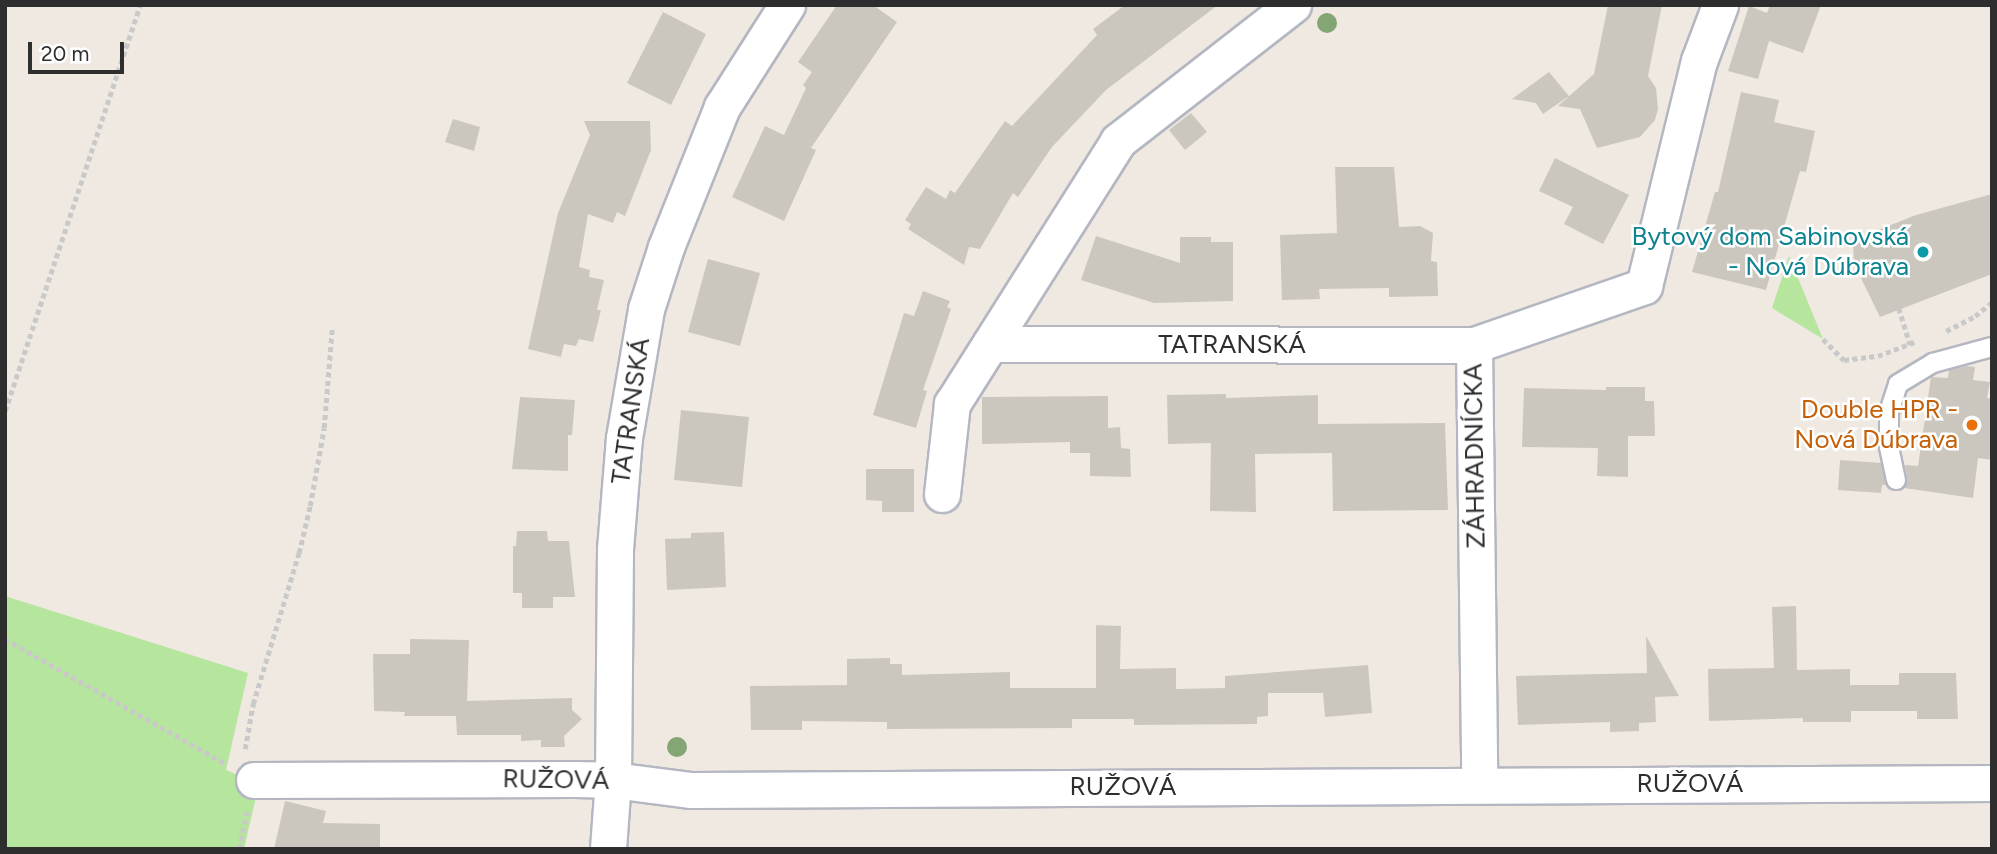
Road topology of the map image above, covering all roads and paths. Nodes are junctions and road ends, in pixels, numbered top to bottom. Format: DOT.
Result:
graph roads {
  1 [pos="140,5"];
  2 [pos="787,5"];
  3 [pos="1293,5"];
  4 [pos="1720,5"];
  5 [pos="1035,273"];
  6 [pos="1992,302"];
  7 [pos="1899,308"];
  8 [pos="332,329"];
  9 [pos="1936,335"];
  10 [pos="1823,339"];
  11 [pos="1923,339"];
  12 [pos="990,344"];
  13 [pos="1910,344"];
  14 [pos="1074,345"];
  15 [pos="1474,345"];
  16 [pos="1992,347"];
  17 [pos="5,411"];
  18 [pos="1896,480"];
  19 [pos="942,494"];
  20 [pos="5,639"];
  21 [pos="254,780"];
  22 [pos="613,780"];
  23 [pos="1992,783"];
  24 [pos="1479,785"];
  25 [pos="608,849"];
  1 -- 17 [label="path"];
  2 -- 22 [label="street, TATRANSKÁ"];
  3 -- 5 [label="street"];
  4 -- 15 [label="street, ZÁHRADNÍCKA"];
  5 -- 12 [label="street"];
  5 -- 14 [label="street"];
  6 -- 9 [label="path"];
  7 -- 13 [label="path"];
  8 -- 21 [label="path"];
  10 -- 13 [label="path"];
  11 -- 13 [label="path"];
  12 -- 14 [label="street, TATRANSKÁ"];
  12 -- 19 [label="street"];
  14 -- 15 [label="street, TATRANSKÁ"];
  15 -- 24 [label="street, ZÁHRADNÍCKA"];
  16 -- 18 [label="lane"];
  20 -- 21 [label="path"];
  21 -- 22 [label="street, RUŽOVÁ"];
  22 -- 24 [label="street, RUŽOVÁ"];
  22 -- 25 [label="street, TATRANSKÁ"];
  23 -- 24 [label="street, RUŽOVÁ"];
}
